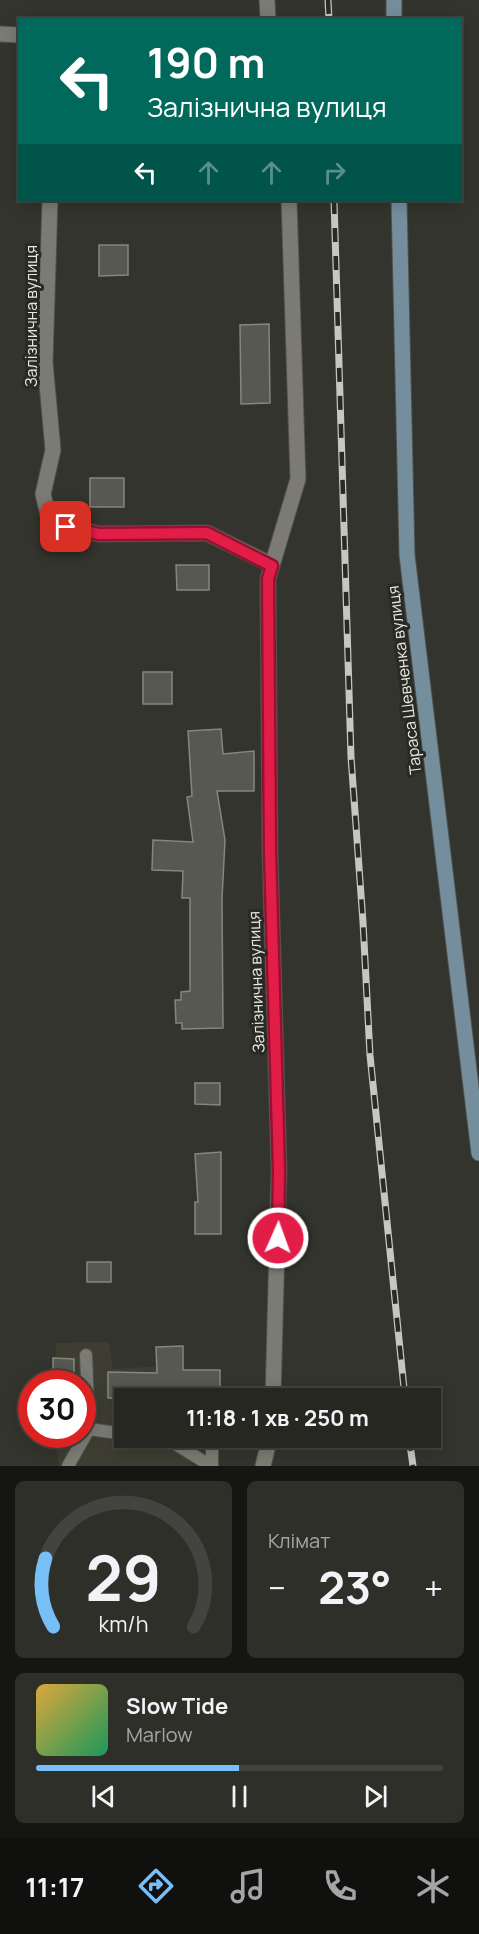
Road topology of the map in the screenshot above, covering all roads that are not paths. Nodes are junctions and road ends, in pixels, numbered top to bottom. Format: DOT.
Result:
graph roads {
  1 [pos="267,0"];
  2 [pos="394,0"];
  3 [pos="268,18"];
  4 [pos="394,18"];
  5 [pos="0,34"];
  6 [pos="18,35"];
  7 [pos="50,201"];
  8 [pos="289,201"];
  9 [pos="399,201"];
  10 [pos="272,566"];
  11 [pos="479,1154"];
  12 [pos="86,1355"];
  13 [pos="87,1370"];
  14 [pos="273,1388"];
  15 [pos="96,1430"];
  16 [pos="114,1433"];
  17 [pos="78,1448"];
  18 [pos="182,1448"];
  19 [pos="267,1448"];
  20 [pos="212,1450"];
  21 [pos="68,1466"];
  22 [pos="212,1466"];
  23 [pos="263,1466"];
  1 -- 3 [label="street"];
  2 -- 4 [label="street"];
  5 -- 6 [label="street"];
  7 -- 10 [label="street, Залізнична вулиця"];
  8 -- 10 [label="street, Залізнична вулиця"];
  9 -- 11 [label="street, Тараса Шевченка вулиця"];
  10 -- 14 [label="street, Залізнична вулиця"];
  12 -- 13 [label="lane"];
  15 -- 16 [label="lane"];
  17 -- 21 [label="lane"];
  18 -- 22 [label="lane"];
  19 -- 23 [label="street"];
  20 -- 22 [label="lane"];
}
